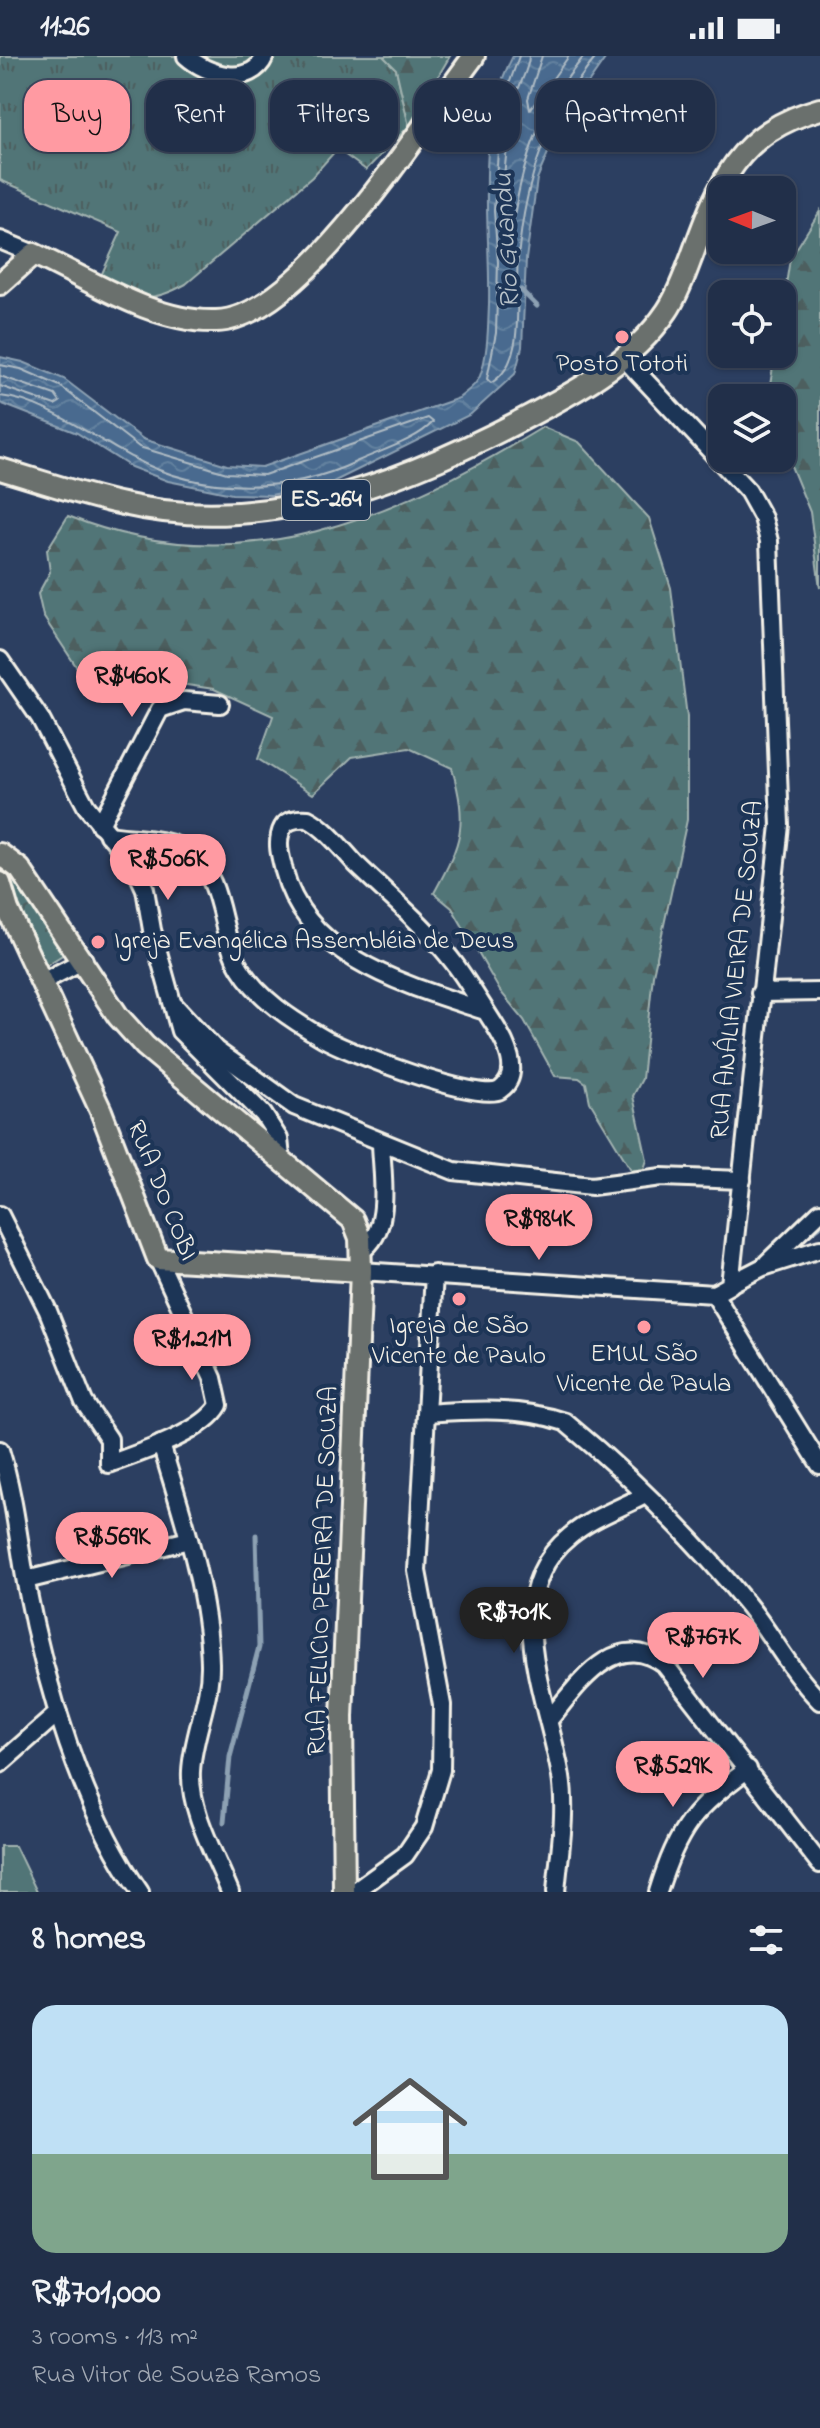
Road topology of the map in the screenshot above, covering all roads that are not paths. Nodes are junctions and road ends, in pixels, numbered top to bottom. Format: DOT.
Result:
graph roads {
  1 [pos="186,56"];
  2 [pos="265,56"];
  3 [pos="474,56"];
  4 [pos="820,109"];
  5 [pos="0,240"];
  6 [pos="34,254"];
  7 [pos="0,284"];
  8 [pos="624,358"];
  9 [pos="0,469"];
  10 [pos="0,660"];
  11 [pos="220,704"];
  12 [pos="104,830"];
  13 [pos="0,854"];
  14 [pos="0,884"];
  15 [pos="84,960"];
  16 [pos="42,982"];
  17 [pos="820,992"];
  18 [pos="760,993"];
  19 [pos="175,1006"];
  20 [pos="485,1011"];
  21 [pos="381,1143"];
  22 [pos="281,1157"];
  23 [pos="742,1180"];
  24 [pos="820,1212"];
  25 [pos="0,1215"];
  26 [pos="820,1249"];
  27 [pos="158,1259"];
  28 [pos="361,1261"];
  29 [pos="763,1267"];
  30 [pos="434,1274"];
  31 [pos="730,1284"];
  32 [pos="714,1294"];
  33 [pos="427,1413"];
  34 [pos="161,1444"];
  35 [pos="0,1450"];
  36 [pos="820,1465"];
  37 [pos="645,1495"];
  38 [pos="189,1540"];
  39 [pos="26,1580"];
  40 [pos="820,1701"];
  41 [pos="58,1713"];
  42 [pos="549,1720"];
  43 [pos="0,1764"];
  44 [pos="748,1769"];
  45 [pos="820,1864"];
  46 [pos="140,1892"];
  47 [pos="230,1892"];
  48 [pos="344,1892"];
  49 [pos="354,1892"];
  50 [pos="556,1892"];
  51 [pos="658,1892"];
  1 -- 2 [label="street"];
  3 -- 6 [label="main road"];
  4 -- 8 [label="main road, ES-264"];
  5 -- 6 [label="street"];
  6 -- 7 [label="main road"];
  8 -- 9 [label="main road, ES-264"];
  8 -- 18 [label="street, RUA ANÁLIA VIEIRA DE SOUZA"];
  10 -- 12 [label="street"];
  11 -- 12 [label="street"];
  12 -- 19 [label="street"];
  12 -- 20 [label="street"];
  13 -- 15 [label="main road, RUA FELICIO PEREIRA DE SOUZA"];
  14 -- 16 [label="main road, RUA DO COBI"];
  15 -- 16 [label="street"];
  15 -- 22 [label="main road, RUA FELICIO PEREIRA DE SOUZA"];
  16 -- 27 [label="main road, RUA DO COBI"];
  17 -- 18 [label="street"];
  18 -- 23 [label="street, RUA ANÁLIA VIEIRA DE SOUZA"];
  19 -- 21 [label="street"];
  19 -- 22 [label="street"];
  20 -- 20 [label="street"];
  21 -- 23 [label="street"];
  21 -- 28 [label="street, RUA FELICIO PEREIRA DE SOUZA"];
  22 -- 28 [label="main road, RUA FELICIO PEREIRA DE SOUZA"];
  23 -- 31 [label="street, RUA ANÁLIA VIEIRA DE SOUZA"];
  24 -- 29 [label="street"];
  25 -- 34 [label="street, RUA DO COBI"];
  26 -- 29 [label="street"];
  27 -- 28 [label="main road"];
  27 -- 34 [label="street, RUA DO COBI"];
  28 -- 30 [label="street"];
  28 -- 48 [label="main road, RUA FELICIO PEREIRA DE SOUZA"];
  29 -- 31 [label="street"];
  30 -- 32 [label="street"];
  30 -- 33 [label="street"];
  31 -- 32 [label="street"];
  32 -- 36 [label="street"];
  33 -- 37 [label="street"];
  33 -- 49 [label="street"];
  34 -- 38 [label="street"];
  35 -- 39 [label="street"];
  37 -- 40 [label="street"];
  37 -- 42 [label="street"];
  38 -- 39 [label="street"];
  38 -- 47 [label="street"];
  39 -- 41 [label="street"];
  41 -- 43 [label="street"];
  41 -- 46 [label="street"];
  42 -- 44 [label="street"];
  42 -- 50 [label="street"];
  44 -- 45 [label="street"];
  44 -- 51 [label="street"];
}
